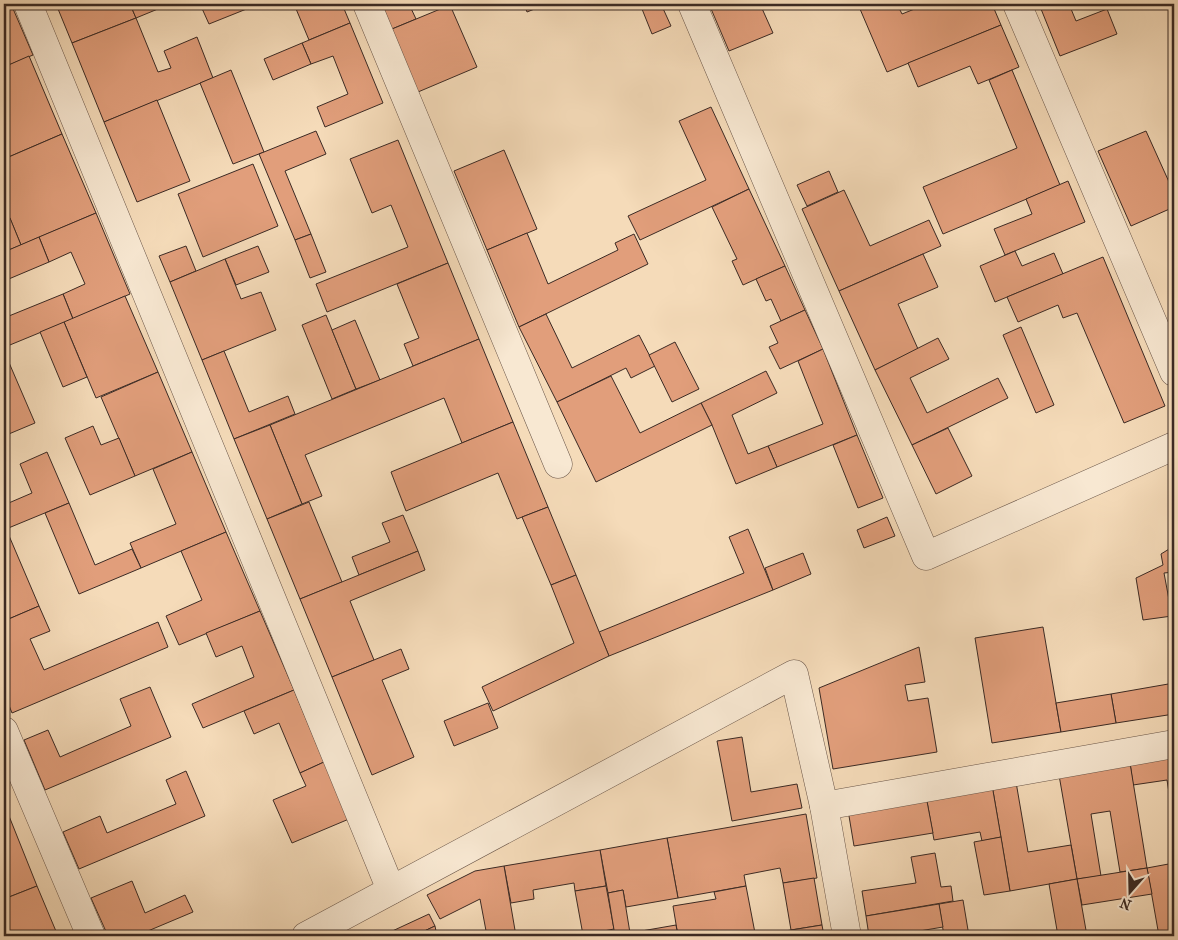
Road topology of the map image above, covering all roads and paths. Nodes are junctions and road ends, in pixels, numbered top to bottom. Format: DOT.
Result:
graph roads {
  1 [pos="28,4"];
  2 [pos="367,4"];
  3 [pos="692,4"];
  4 [pos="1017,4"];
  5 [pos="1174,372"];
  6 [pos="1174,446"];
  7 [pos="558,464"];
  8 [pos="4,732"];
  9 [pos="1174,744"];
  10 [pos="824,806"];
  11 [pos="391,890"];
  12 [pos="91,936"];
  13 [pos="306,936"];
  14 [pos="846,936"];
  1 -- 11 [label="street"];
  2 -- 7 [label="street"];
  3 -- 6 [label="street"];
  4 -- 5 [label="street"];
  8 -- 12 [label="street"];
  9 -- 10 [label="street"];
  10 -- 11 [label="street"];
  10 -- 14 [label="street"];
  11 -- 13 [label="street"];
}
